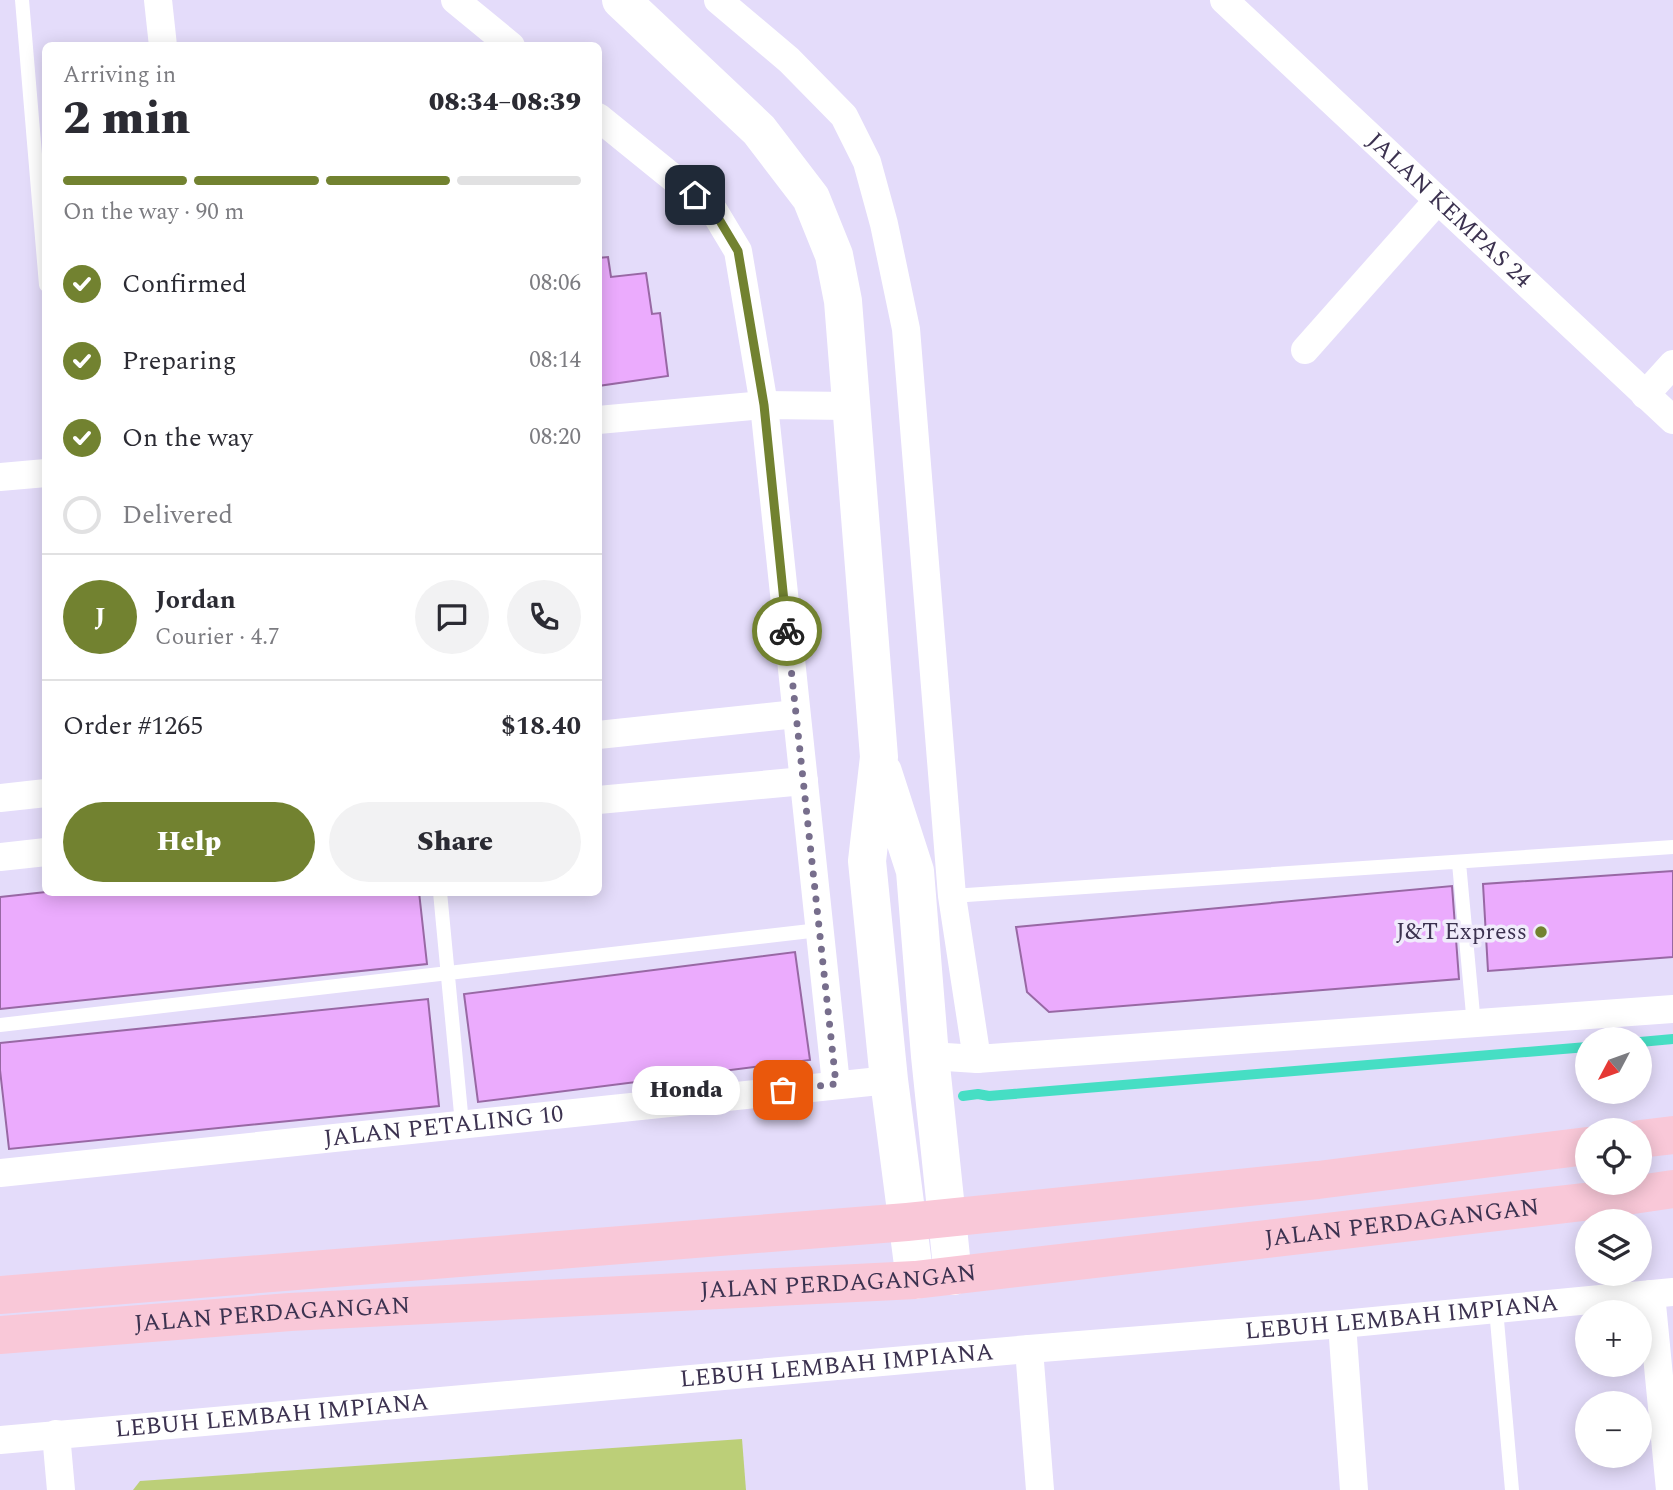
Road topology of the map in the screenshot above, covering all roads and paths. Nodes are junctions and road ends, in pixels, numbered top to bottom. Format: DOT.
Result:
graph roads {
  1 [pos="22,0"];
  2 [pos="158,0"];
  3 [pos="455,0"];
  4 [pos="621,0"];
  5 [pos="718,0"];
  6 [pos="1224,0"];
  7 [pos="163,42"];
  8 [pos="506,42"];
  9 [pos="602,120"];
  10 [pos="1438,200"];
  11 [pos="42,238"];
  12 [pos="1305,350"];
  13 [pos="1673,364"];
  14 [pos="1645,395"];
  15 [pos="764,405"];
  16 [pos="851,406"];
  17 [pos="602,420"];
  18 [pos="1673,420"];
  19 [pos="42,473"];
  20 [pos="0,477"];
  21 [pos="796,714"];
  22 [pos="602,735"];
  23 [pos="878,757"];
  24 [pos="804,781"];
  25 [pos="42,793"];
  26 [pos="0,798"];
  27 [pos="602,800"];
  28 [pos="1673,847"];
  29 [pos="42,852"];
  30 [pos="0,857"];
  31 [pos="1459,863"];
  32 [pos="440,896"];
  33 [pos="952,896"];
  34 [pos="819,930"];
  35 [pos="449,973"];
  36 [pos="1673,1009"];
  37 [pos="0,1025"];
  38 [pos="1474,1025"];
  39 [pos="930,1056"];
  40 [pos="976,1059"];
  41 [pos="889,1080"];
  42 [pos="836,1084"];
  43 [pos="463,1124"];
  44 [pos="1673,1135"];
  45 [pos="1652,1138"];
  46 [pos="1575,1148"];
  47 [pos="0,1173"];
  48 [pos="1673,1189"];
  49 [pos="948,1217"];
  50 [pos="907,1222"];
  51 [pos="953,1276"];
  52 [pos="915,1280"];
  53 [pos="1662,1293"];
  54 [pos="0,1295"];
  55 [pos="1496,1309"];
  56 [pos="1342,1324"];
  57 [pos="0,1335"];
  58 [pos="1029,1349"];
  59 [pos="1666,1350"];
  60 [pos="56,1434"];
  61 [pos="0,1440"];
  62 [pos="61,1490"];
  63 [pos="1040,1490"];
  64 [pos="1354,1490"];
  65 [pos="1512,1490"];
  66 [pos="1670,1490"];
  1 -- 11 [label="lane"];
  2 -- 7 [label="street"];
  3 -- 8 [label="street"];
  4 -- 16 [label="street"];
  5 -- 33 [label="street"];
  6 -- 10 [label="street, JALAN KEMPAS 24"];
  9 -- 15 [label="street"];
  10 -- 12 [label="street"];
  10 -- 14 [label="street, JALAN KEMPAS 24"];
  13 -- 14 [label="street"];
  14 -- 18 [label="street, JALAN KEMPAS 24"];
  15 -- 16 [label="street"];
  15 -- 17 [label="street"];
  15 -- 21 [label="street"];
  16 -- 23 [label="street"];
  19 -- 20 [label="street"];
  21 -- 22 [label="street"];
  21 -- 24 [label="street"];
  23 -- 39 [label="street"];
  23 -- 41 [label="street"];
  24 -- 27 [label="street"];
  24 -- 34 [label="street"];
  25 -- 26 [label="street"];
  28 -- 31 [label="lane"];
  29 -- 30 [label="street"];
  31 -- 33 [label="lane"];
  31 -- 38 [label="lane"];
  32 -- 35 [label="lane"];
  33 -- 40 [label="street"];
  34 -- 35 [label="lane"];
  34 -- 42 [label="street"];
  35 -- 37 [label="lane"];
  35 -- 43 [label="lane"];
  36 -- 38 [label="street"];
  38 -- 40 [label="street"];
  39 -- 40 [label="street"];
  39 -- 49 [label="street"];
  41 -- 42 [label="street, JALAN PETALING 10"];
  41 -- 50 [label="street"];
  42 -- 43 [label="street, JALAN PETALING 10"];
  43 -- 47 [label="street, JALAN PETALING 10"];
  44 -- 45 [label="main road"];
  46 -- 49 [label="main road, JALAN PERDAGANGAN"];
  48 -- 51 [label="main road, JALAN PERDAGANGAN"];
  49 -- 50 [label="main road, JALAN PERDAGANGAN"];
  49 -- 51 [label="street"];
  50 -- 52 [label="street"];
  50 -- 54 [label="main road, JALAN PERDAGANGAN"];
  51 -- 52 [label="main road, JALAN PERDAGANGAN"];
  52 -- 57 [label="main road, JALAN PERDAGANGAN"];
  53 -- 55 [label="street, LEBUH LEMBAH IMPIANA"];
  53 -- 59 [label="street"];
  55 -- 56 [label="street, LEBUH LEMBAH IMPIANA"];
  55 -- 65 [label="lane"];
  56 -- 58 [label="street, LEBUH LEMBAH IMPIANA"];
  56 -- 64 [label="street"];
  58 -- 60 [label="street, LEBUH LEMBAH IMPIANA"];
  58 -- 63 [label="street"];
  59 -- 66 [label="street"];
  60 -- 61 [label="street, LEBUH LEMBAH IMPIANA"];
  60 -- 62 [label="street"];
}
